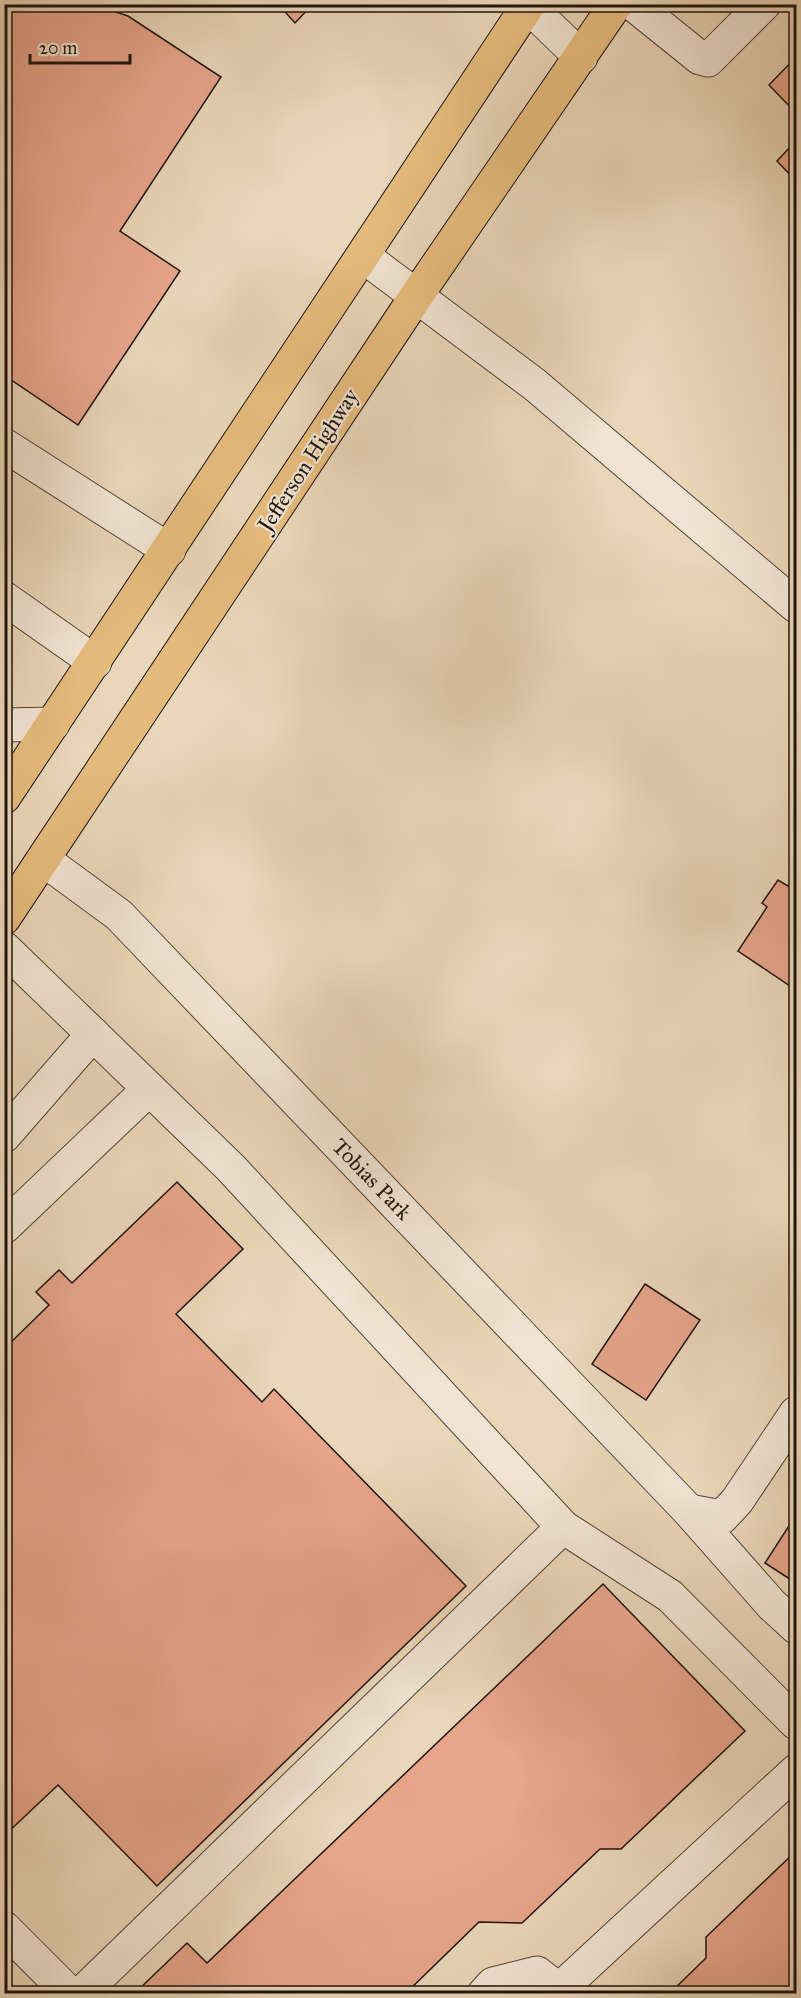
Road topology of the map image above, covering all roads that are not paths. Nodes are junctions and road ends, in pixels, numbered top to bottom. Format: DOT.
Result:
graph roads {
  1 [pos="616,4"];
  2 [pos="633,4"];
  3 [pos="764,4"];
  4 [pos="528,5"];
  5 [pos="581,57"];
  6 [pos="363,256"];
  7 [pos="417,295"];
  8 [pos="4,445"];
  9 [pos="169,550"];
  10 [pos="796,606"];
  11 [pos="9,610"];
  12 [pos="95,662"];
  13 [pos="53,724"];
  14 [pos="4,725"];
  15 [pos="4,797"];
  16 [pos="44,860"];
  17 [pos="4,918"];
  18 [pos="4,948"];
  19 [pos="93,1034"];
  20 [pos="149,1089"];
  21 [pos="4,1136"];
  22 [pos="4,1227"];
  23 [pos="796,1413"];
  24 [pos="689,1511"];
  25 [pos="563,1527"];
  26 [pos="796,1627"];
  27 [pos="796,1723"];
  28 [pos="796,1771"];
  29 [pos="4,1928"];
  30 [pos="561,1992"];
  31 [pos="70,1994"];
  32 [pos="81,1994"];
  33 [pos="484,1994"];
  1 -- 5 [label="main road, Jefferson Highway"];
  2 -- 3 [label="lane"];
  4 -- 5 [label="lane"];
  4 -- 6 [label="main road"];
  5 -- 7 [label="main road, Jefferson Highway"];
  6 -- 7 [label="lane"];
  6 -- 9 [label="main road"];
  7 -- 10 [label="lane"];
  7 -- 16 [label="main road, Jefferson Highway"];
  8 -- 9 [label="lane"];
  9 -- 12 [label="main road"];
  11 -- 12 [label="lane"];
  12 -- 13 [label="main road"];
  13 -- 14 [label="lane"];
  13 -- 15 [label="main road"];
  16 -- 17 [label="main road, Jefferson Highway"];
  16 -- 24 [label="lane, Tobias Park"];
  18 -- 19 [label="lane"];
  19 -- 20 [label="lane"];
  19 -- 21 [label="lane"];
  20 -- 22 [label="lane"];
  20 -- 25 [label="lane"];
  23 -- 24 [label="lane"];
  24 -- 26 [label="lane, Tobias Park"];
  25 -- 27 [label="lane"];
  25 -- 32 [label="lane"];
  28 -- 30 [label="lane"];
  29 -- 31 [label="lane"];
  30 -- 33 [label="lane"];
}
